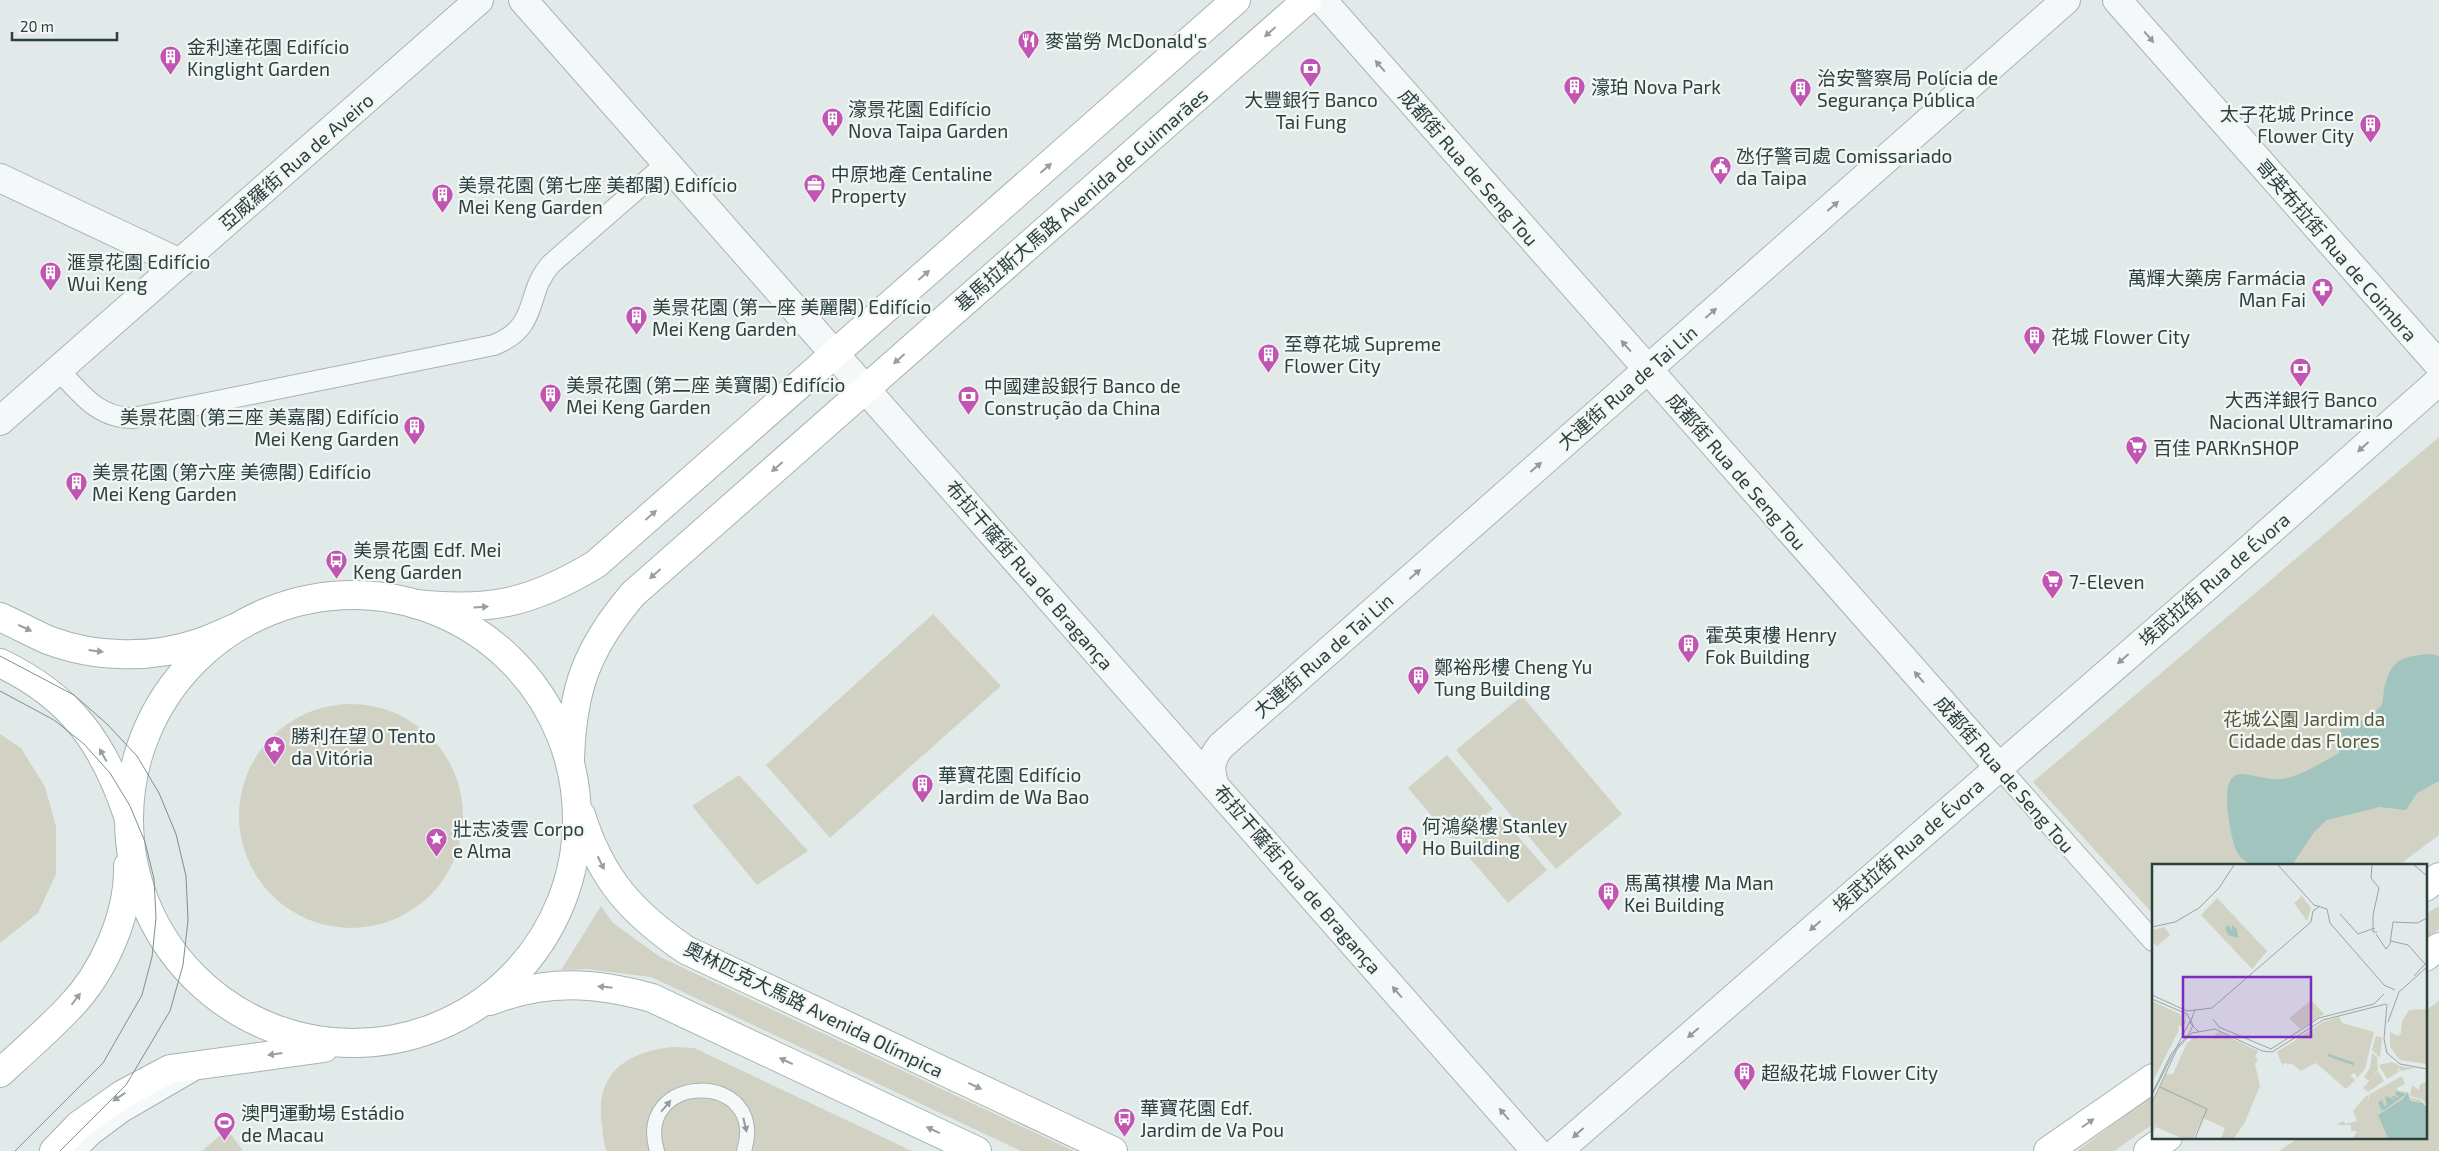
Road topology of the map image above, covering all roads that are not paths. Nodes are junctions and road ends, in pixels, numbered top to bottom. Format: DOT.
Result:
graph roads {
  1 [pos="479,0"];
  2 [pos="523,0"];
  3 [pos="1236,0"];
  4 [pos="1307,0"];
  5 [pos="1322,0"];
  6 [pos="2066,0"];
  7 [pos="2117,0"];
  8 [pos="667,163"];
  9 [pos="0,178"];
  10 [pos="180,263"];
  11 [pos="834,353"];
  12 [pos="2439,365"];
  13 [pos="1647,369"];
  14 [pos="59,370"];
  15 [pos="2439,381"];
  16 [pos="865,388"];
  17 [pos="0,421"];
  18 [pos="415,604"];
  19 [pos="0,616"];
  20 [pos="234,628"];
  21 [pos="0,663"];
  22 [pos="1180,746"];
  23 [pos="1220,746"];
  24 [pos="570,760"];
  25 [pos="1998,766"];
  26 [pos="1215,786"];
  27 [pos="577,801"];
  28 [pos="128,825"];
  29 [pos="2439,877"];
  30 [pos="2426,886"];
  31 [pos="2152,940"];
  32 [pos="2439,947"];
  33 [pos="2426,956"];
  34 [pos="475,1007"];
  35 [pos="42,1033"];
  36 [pos="358,1043"];
  37 [pos="0,1059"];
  38 [pos="230,1060"];
  39 [pos="0,1074"];
  40 [pos="2152,1079"];
  41 [pos="2167,1138"];
  42 [pos="54,1151"];
  43 [pos="80,1151"];
  44 [pos="657,1151"];
  45 [pos="744,1151"];
  46 [pos="977,1151"];
  47 [pos="1113,1151"];
  48 [pos="1536,1151"];
  49 [pos="1558,1151"];
  50 [pos="2048,1151"];
  51 [pos="2148,1151"];
  1 -- 10 [label="street, 亞威羅街 Rua de Aveiro"];
  2 -- 8 [label="street, 布拉干薩街 Rua de Bragança"];
  11 -- 3 [label="main road, one-way"];
  4 -- 16 [label="main road, 基馬拉斯大馬路 Avenida de Guimarães, one-way"];
  13 -- 5 [label="street, 成都街 Rua de Seng Tou, one-way"];
  13 -- 6 [label="street, 大連街 Rua de Tai Lin, one-way"];
  7 -- 12 [label="street, 哥英布拉街 Rua de Coimbra, one-way"];
  8 -- 11 [label="street, 布拉干薩街 Rua de Bragança"];
  8 -- 14 [label="street"];
  9 -- 10 [label="street"];
  10 -- 14 [label="street, 亞威羅街 Rua de Aveiro"];
  11 -- 16 [label="street, 布拉干薩街 Rua de Bragança"];
  18 -- 11 [label="main road, one-way"];
  23 -- 13 [label="street, 大連街 Rua de Tai Lin, one-way"];
  25 -- 13 [label="street, 成都街 Rua de Seng Tou, one-way"];
  14 -- 17 [label="street, 亞威羅街 Rua de Aveiro"];
  15 -- 25 [label="street, 埃武拉街 Rua de Évora, one-way"];
  16 -- 22 [label="street, 布拉干薩街 Rua de Bragança"];
  16 -- 24 [label="main road, 基馬拉斯大馬路 Avenida de Guimarães, one-way"];
  18 -- 20 [label="main road"];
  18 -- 24 [label="main road"];
  19 -- 20 [label="main road, one-way"];
  20 -- 28 [label="main road"];
  28 -- 21 [label="main road, one-way"];
  22 -- 23 [label="street"];
  22 -- 26 [label="street, 布拉干薩街 Rua de Bragança"];
  23 -- 26 [label="street, 大連街 Rua de Tai Lin"];
  24 -- 27 [label="main road"];
  25 -- 31 [label="street, 成都街 Rua de Seng Tou"];
  25 -- 49 [label="street, 埃武拉街 Rua de Évora, one-way"];
  48 -- 26 [label="street, 布拉干薩街 Rua de Bragança, one-way"];
  27 -- 34 [label="main road"];
  27 -- 47 [label="main road, 奧林匹克大馬路 Avenida Olímpica, one-way"];
  35 -- 28 [label="main road, one-way"];
  28 -- 36 [label="main road"];
  29 -- 30 [label="main road"];
  32 -- 33 [label="main road"];
  34 -- 36 [label="main road"];
  46 -- 34 [label="main road, one-way"];
  35 -- 37 [label="main road"];
  35 -- 39 [label="main road"];
  36 -- 38 [label="main road, one-way"];
  38 -- 42 [label="main road, one-way"];
  38 -- 43 [label="lane"];
  50 -- 40 [label="main road, one-way"];
  41 -- 51 [label="main road"];
  44 -- 45 [label="lane, one-way"];
}
